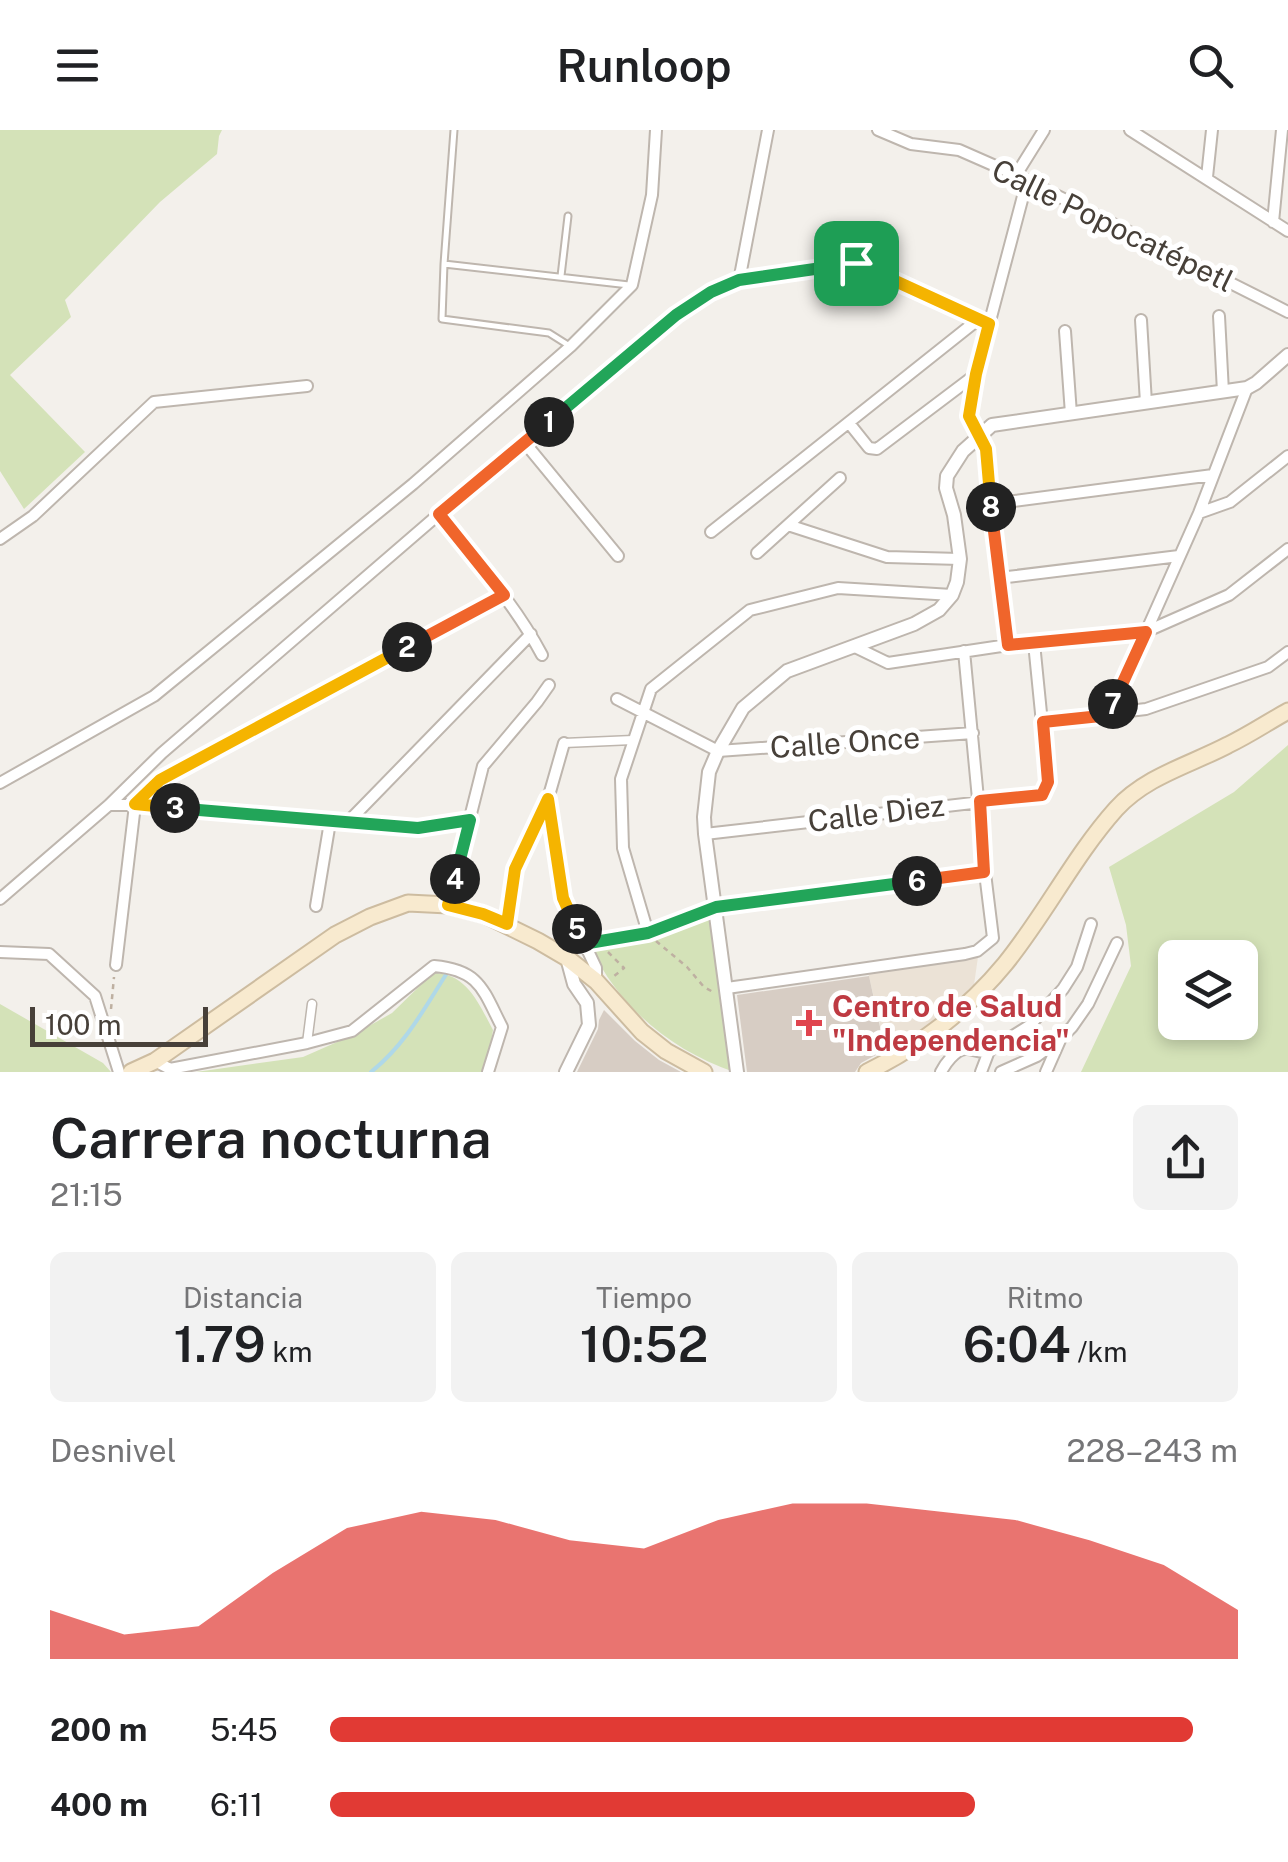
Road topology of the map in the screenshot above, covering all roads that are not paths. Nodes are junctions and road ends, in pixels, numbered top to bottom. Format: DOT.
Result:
graph roads {
  1 [pos="454,130"];
  2 [pos="656,130"];
  3 [pos="768,130"];
  4 [pos="878,130"];
  5 [pos="1044,130"];
  6 [pos="1130,130"];
  7 [pos="1212,130"];
  8 [pos="1282,130"];
  9 [pos="1207,177"];
  10 [pos="1022,178"];
  11 [pos="568,216"];
  12 [pos="1273,222"];
  13 [pos="1288,231"];
  14 [pos="444,264"];
  15 [pos="561,276"];
  16 [pos="739,280"];
  17 [pos="632,285"];
  18 [pos="1288,312"];
  19 [pos="1218,316"];
  20 [pos="1142,320"];
  21 [pos="984,321"];
  22 [pos="1065,331"];
  23 [pos="571,346"];
  24 [pos="1288,356"];
  25 [pos="976,374"];
  26 [pos="307,386"];
  27 [pos="1247,388"];
  28 [pos="1223,392"];
  29 [pos="1146,404"];
  30 [pos="1071,414"];
  31 [pos="849,423"];
  32 [pos="980,436"];
  33 [pos="525,443"];
  34 [pos="1288,456"];
  35 [pos="1214,475"];
  36 [pos="840,478"];
  37 [pos="991,504"];
  38 [pos="1199,513"];
  39 [pos="439,514"];
  40 [pos="788,524"];
  41 [pos="711,532"];
  42 [pos="0,540"];
  43 [pos="1288,548"];
  44 [pos="757,553"];
  45 [pos="618,556"];
  46 [pos="1179,556"];
  47 [pos="960,559"];
  48 [pos="999,578"];
  49 [pos="504,595"];
  50 [pos="952,595"];
  51 [pos="1146,632"];
  52 [pos="531,634"];
  53 [pos="1034,643"];
  54 [pos="1008,645"];
  55 [pos="855,646"];
  56 [pos="964,650"];
  57 [pos="1288,652"];
  58 [pos="542,655"];
  59 [pos="549,685"];
  60 [pos="617,699"];
  61 [pos="642,711"];
  62 [pos="1288,711"];
  63 [pos="1110,715"];
  64 [pos="1043,722"];
  65 [pos="973,733"];
  66 [pos="633,740"];
  67 [pos="564,744"];
  68 [pos="718,751"];
  69 [pos="0,783"];
  70 [pos="548,799"];
  71 [pos="980,801"];
  72 [pos="135,804"];
  73 [pos="109,805"];
  74 [pos="330,822"];
  75 [pos="346,824"];
  76 [pos="418,828"];
  77 [pos="705,834"];
  78 [pos="984,872"];
  79 [pos="0,899"];
  80 [pos="448,905"];
  81 [pos="316,906"];
  82 [pos="716,907"];
  83 [pos="507,924"];
  84 [pos="1091,924"];
  85 [pos="648,933"];
  86 [pos="1117,943"];
  87 [pos="583,944"];
  88 [pos="0,952"];
  89 [pos="567,958"];
  90 [pos="116,965"];
  91 [pos="602,981"];
  92 [pos="728,994"];
  93 [pos="312,1004"];
  94 [pos="1061,1038"];
  95 [pos="307,1043"];
  96 [pos="155,1061"];
  97 [pos="985,1061"];
  98 [pos="943,1069"];
  99 [pos="119,1072"];
  100 [pos="132,1072"];
  101 [pos="488,1072"];
  102 [pos="566,1072"];
  103 [pos="704,1072"];
  104 [pos="737,1072"];
  105 [pos="867,1072"];
  106 [pos="930,1072"];
  107 [pos="1001,1072"];
  108 [pos="1046,1072"];
  1 -- 14 [label="lane"];
  2 -- 17 [label="street"];
  3 -- 16 [label="street"];
  4 -- 10 [label="street, Calle Popocatépetl"];
  5 -- 10 [label="street"];
  6 -- 9 [label="street"];
  7 -- 9 [label="street"];
  8 -- 12 [label="street"];
  9 -- 12 [label="street"];
  10 -- 18 [label="street, Calle Popocatépetl"];
  10 -- 21 [label="street"];
  11 -- 15 [label="lane"];
  12 -- 13 [label="street"];
  14 -- 15 [label="lane"];
  14 -- 23 [label="lane"];
  15 -- 17 [label="lane"];
  16 -- 21 [label="street"];
  16 -- 33 [label="street"];
  17 -- 23 [label="street"];
  19 -- 28 [label="street"];
  20 -- 29 [label="street"];
  21 -- 25 [label="street"];
  21 -- 31 [label="street"];
  22 -- 30 [label="street"];
  23 -- 69 [label="street"];
  24 -- 27 [label="street"];
  25 -- 31 [label="street"];
  25 -- 32 [label="street"];
  26 -- 42 [label="street"];
  27 -- 28 [label="street"];
  27 -- 35 [label="street"];
  28 -- 29 [label="street"];
  29 -- 30 [label="street"];
  30 -- 32 [label="street"];
  31 -- 41 [label="street"];
  32 -- 37 [label="street"];
  32 -- 47 [label="street"];
  33 -- 39 [label="street"];
  33 -- 45 [label="street"];
  34 -- 38 [label="street"];
  35 -- 37 [label="street"];
  35 -- 38 [label="street"];
  36 -- 40 [label="street"];
  37 -- 48 [label="street"];
  38 -- 46 [label="street"];
  39 -- 49 [label="street"];
  39 -- 73 [label="street"];
  40 -- 44 [label="street"];
  40 -- 47 [label="street"];
  43 -- 51 [label="street"];
  46 -- 48 [label="street"];
  46 -- 51 [label="street"];
  47 -- 50 [label="street"];
  48 -- 54 [label="street"];
  49 -- 52 [label="street"];
  49 -- 72 [label="street"];
  50 -- 55 [label="street"];
  50 -- 61 [label="street"];
  51 -- 53 [label="street"];
  51 -- 63 [label="street"];
  52 -- 58 [label="street"];
  52 -- 75 [label="street"];
  53 -- 54 [label="street"];
  53 -- 64 [label="street"];
  54 -- 56 [label="street"];
  55 -- 56 [label="street"];
  55 -- 68 [label="street"];
  56 -- 65 [label="street"];
  57 -- 63 [label="street"];
  59 -- 80 [label="street"];
  60 -- 61 [label="street"];
  61 -- 66 [label="street"];
  61 -- 68 [label="street"];
  62 -- 105 [label="main road"];
  63 -- 64 [label="street"];
  64 -- 71 [label="street, Calle Diez"];
  65 -- 68 [label="street, Calle Once"];
  65 -- 71 [label="street"];
  66 -- 67 [label="street"];
  66 -- 85 [label="street"];
  67 -- 70 [label="street"];
  68 -- 77 [label="street"];
  70 -- 83 [label="street"];
  70 -- 87 [label="street"];
  71 -- 77 [label="street, Calle Diez"];
  71 -- 78 [label="street"];
  72 -- 73 [label="street"];
  72 -- 74 [label="street"];
  72 -- 90 [label="street"];
  73 -- 79 [label="street"];
  74 -- 75 [label="street"];
  74 -- 81 [label="street"];
  75 -- 76 [label="street"];
  77 -- 82 [label="street"];
  78 -- 82 [label="street"];
  78 -- 92 [label="street"];
  80 -- 83 [label="main road"];
  80 -- 96 [label="main road"];
  82 -- 85 [label="street"];
  82 -- 92 [label="street"];
  83 -- 89 [label="main road"];
  84 -- 97 [label="street"];
  85 -- 87 [label="street"];
  86 -- 94 [label="street"];
  87 -- 91 [label="street"];
  88 -- 99 [label="street"];
  89 -- 91 [label="main road"];
  89 -- 102 [label="street"];
  91 -- 103 [label="main road"];
  92 -- 104 [label="street"];
  93 -- 95 [label="street"];
  94 -- 107 [label="street"];
  94 -- 108 [label="street"];
  95 -- 96 [label="street"];
  95 -- 101 [label="street"];
  96 -- 100 [label="main road"];
  97 -- 98 [label="street"];
  97 -- 107 [label="street"];
  98 -- 106 [label="street"];
}
